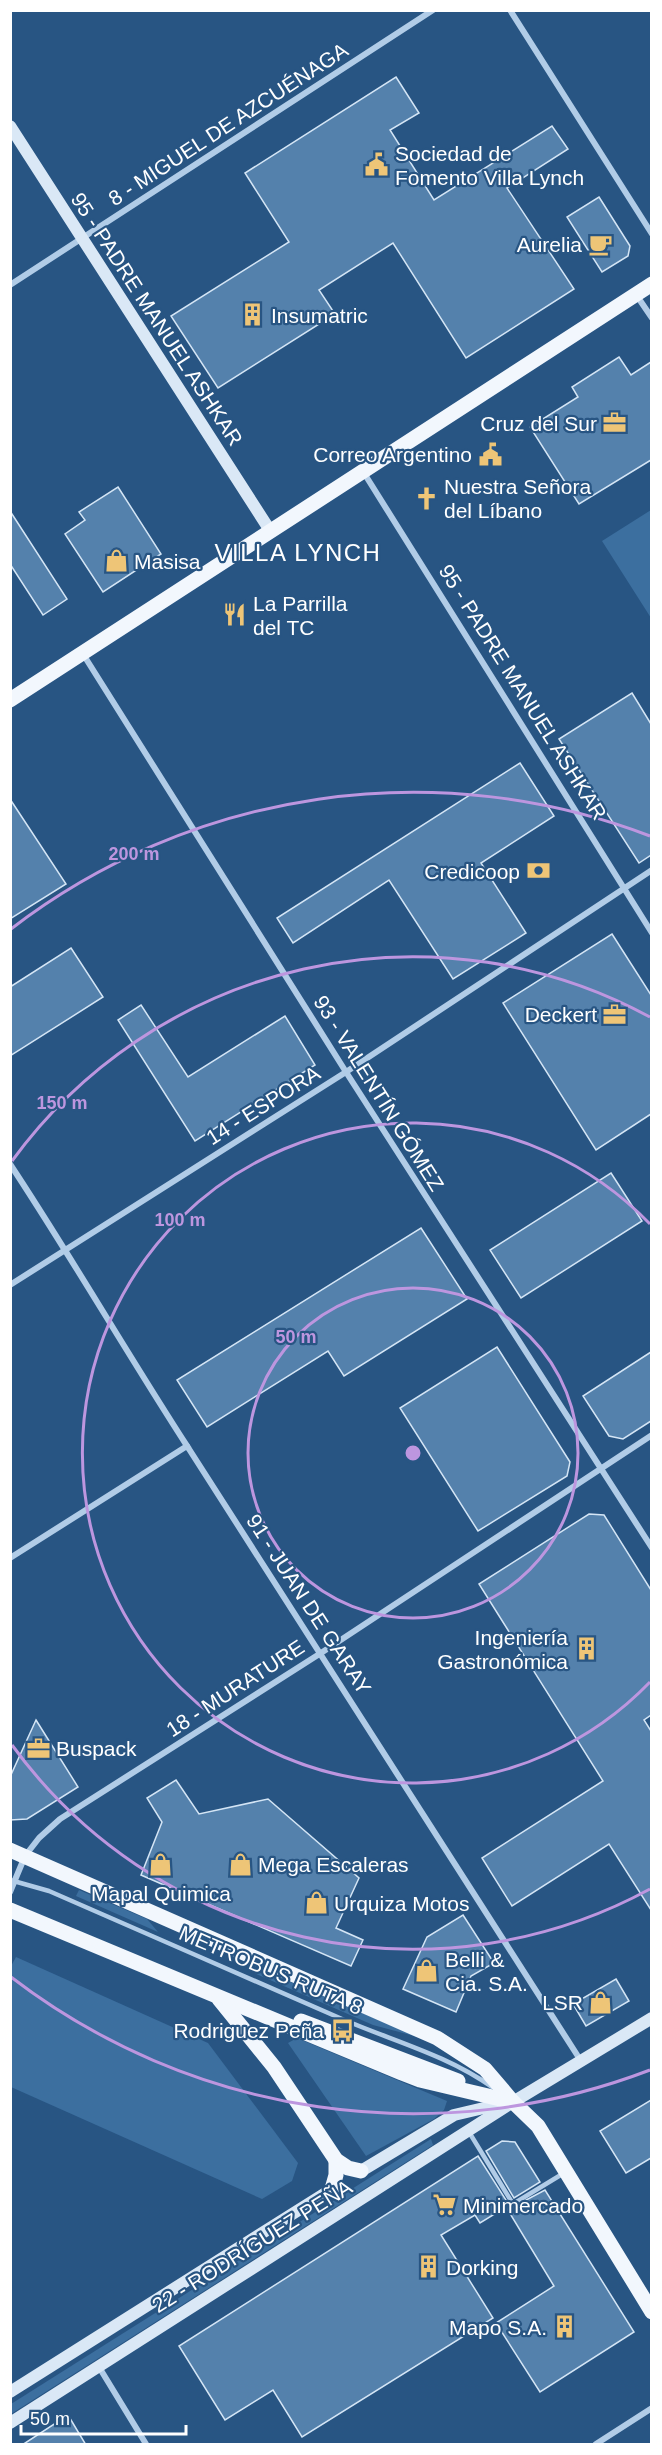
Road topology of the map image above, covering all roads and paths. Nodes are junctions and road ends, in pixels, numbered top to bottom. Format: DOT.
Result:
graph roads {
  1 [pos="433,10"];
  2 [pos="510,10"];
  3 [pos="10,126"];
  4 [pos="651,234"];
  5 [pos="82,239"];
  6 [pos="651,284"];
  7 [pos="10,285"];
  8 [pos="636,294"];
  9 [pos="651,318"];
  10 [pos="364,472"];
  11 [pos="271,532"];
  12 [pos="82,654"];
  13 [pos="10,700"];
  14 [pos="651,870"];
  15 [pos="623,888"];
  16 [pos="651,933"];
  17 [pos="346,1072"];
  18 [pos="10,1164"];
  19 [pos="67,1249"];
  20 [pos="10,1285"];
  21 [pos="651,1435"];
  22 [pos="187,1446"];
  23 [pos="599,1468"];
  24 [pos="651,1548"];
  25 [pos="10,1558"];
  26 [pos="321,1653"];
  27 [pos="15,1853"];
  28 [pos="13,1881"];
  29 [pos="10,1892"];
  30 [pos="10,1910"];
  31 [pos="218,1997"];
  32 [pos="651,2018"];
  33 [pos="581,2062"];
  34 [pos="513,2102"];
  35 [pos="468,2130"];
  36 [pos="336,2160"];
  37 [pos="361,2171"];
  38 [pos="566,2172"];
  39 [pos="332,2189"];
  40 [pos="651,2312"];
  41 [pos="99,2367"];
  42 [pos="10,2392"];
  43 [pos="651,2408"];
  44 [pos="10,2423"];
  45 [pos="146,2445"];
  46 [pos="596,2445"];
  1 -- 5 [label="street, 8 - MIGUEL DE AZCUÉNAGA"];
  2 -- 4 [label="street"];
  3 -- 5 [label="main road, 95 - PADRE MANUEL ASHKAR"];
  5 -- 7 [label="street, 8 - MIGUEL DE AZCUÉNAGA"];
  5 -- 11 [label="main road, 95 - PADRE MANUEL ASHKAR"];
  6 -- 8 [label="main road"];
  8 -- 9 [label="street"];
  8 -- 10 [label="main road"];
  10 -- 11 [label="main road"];
  10 -- 15 [label="street, 95 - PADRE MANUEL ASHKAR"];
  11 -- 12 [label="main road"];
  12 -- 13 [label="main road"];
  12 -- 17 [label="street, 93 - VALENTÍN GÓMEZ"];
  14 -- 15 [label="street, 14 - ESPORA"];
  15 -- 16 [label="street, 95 - PADRE MANUEL ASHKAR"];
  15 -- 17 [label="street, 14 - ESPORA"];
  17 -- 19 [label="street, 14 - ESPORA"];
  17 -- 23 [label="street, 93 - VALENTÍN GÓMEZ"];
  18 -- 19 [label="street, 91 - JUAN DE GARAY"];
  19 -- 20 [label="street, 14 - ESPORA"];
  19 -- 22 [label="street, 91 - JUAN DE GARAY"];
  21 -- 23 [label="street, 18 - MURATURE"];
  22 -- 25 [label="street"];
  22 -- 26 [label="street, 91 - JUAN DE GARAY"];
  23 -- 24 [label="street, 93 - VALENTÍN GÓMEZ"];
  23 -- 26 [label="street, 18 - MURATURE"];
  26 -- 27 [label="street, 18 - MURATURE"];
  26 -- 33 [label="street, 91 - JUAN DE GARAY"];
  27 -- 28 [label="street, 18 - MURATURE"];
  27 -- 34 [label="main road"];
  28 -- 29 [label="street, 18 - MURATURE"];
  28 -- 34 [label="lane, METROBUS RUTA 8"];
  30 -- 31 [label="main road"];
  31 -- 34 [label="main road"];
  31 -- 36 [label="main road"];
  32 -- 33 [label="main road, 22 - RODRÍGUEZ PEÑA"];
  33 -- 34 [label="main road, 22 - RODRÍGUEZ PEÑA"];
  34 -- 35 [label="main road, 22 - RODRÍGUEZ PEÑA"];
  34 -- 37 [label="main road, 22 - RODRÍGUEZ PEÑA"];
  34 -- 38 [label="main road"];
  35 -- 38 [label="lane"];
  35 -- 41 [label="main road, 22 - RODRÍGUEZ PEÑA"];
  36 -- 37 [label="main road"];
  36 -- 39 [label="main road"];
  38 -- 40 [label="main road"];
  39 -- 42 [label="main road, 22 - RODRÍGUEZ PEÑA"];
  41 -- 44 [label="main road, 22 - RODRÍGUEZ PEÑA"];
  41 -- 45 [label="street"];
  43 -- 46 [label="street"];
}
